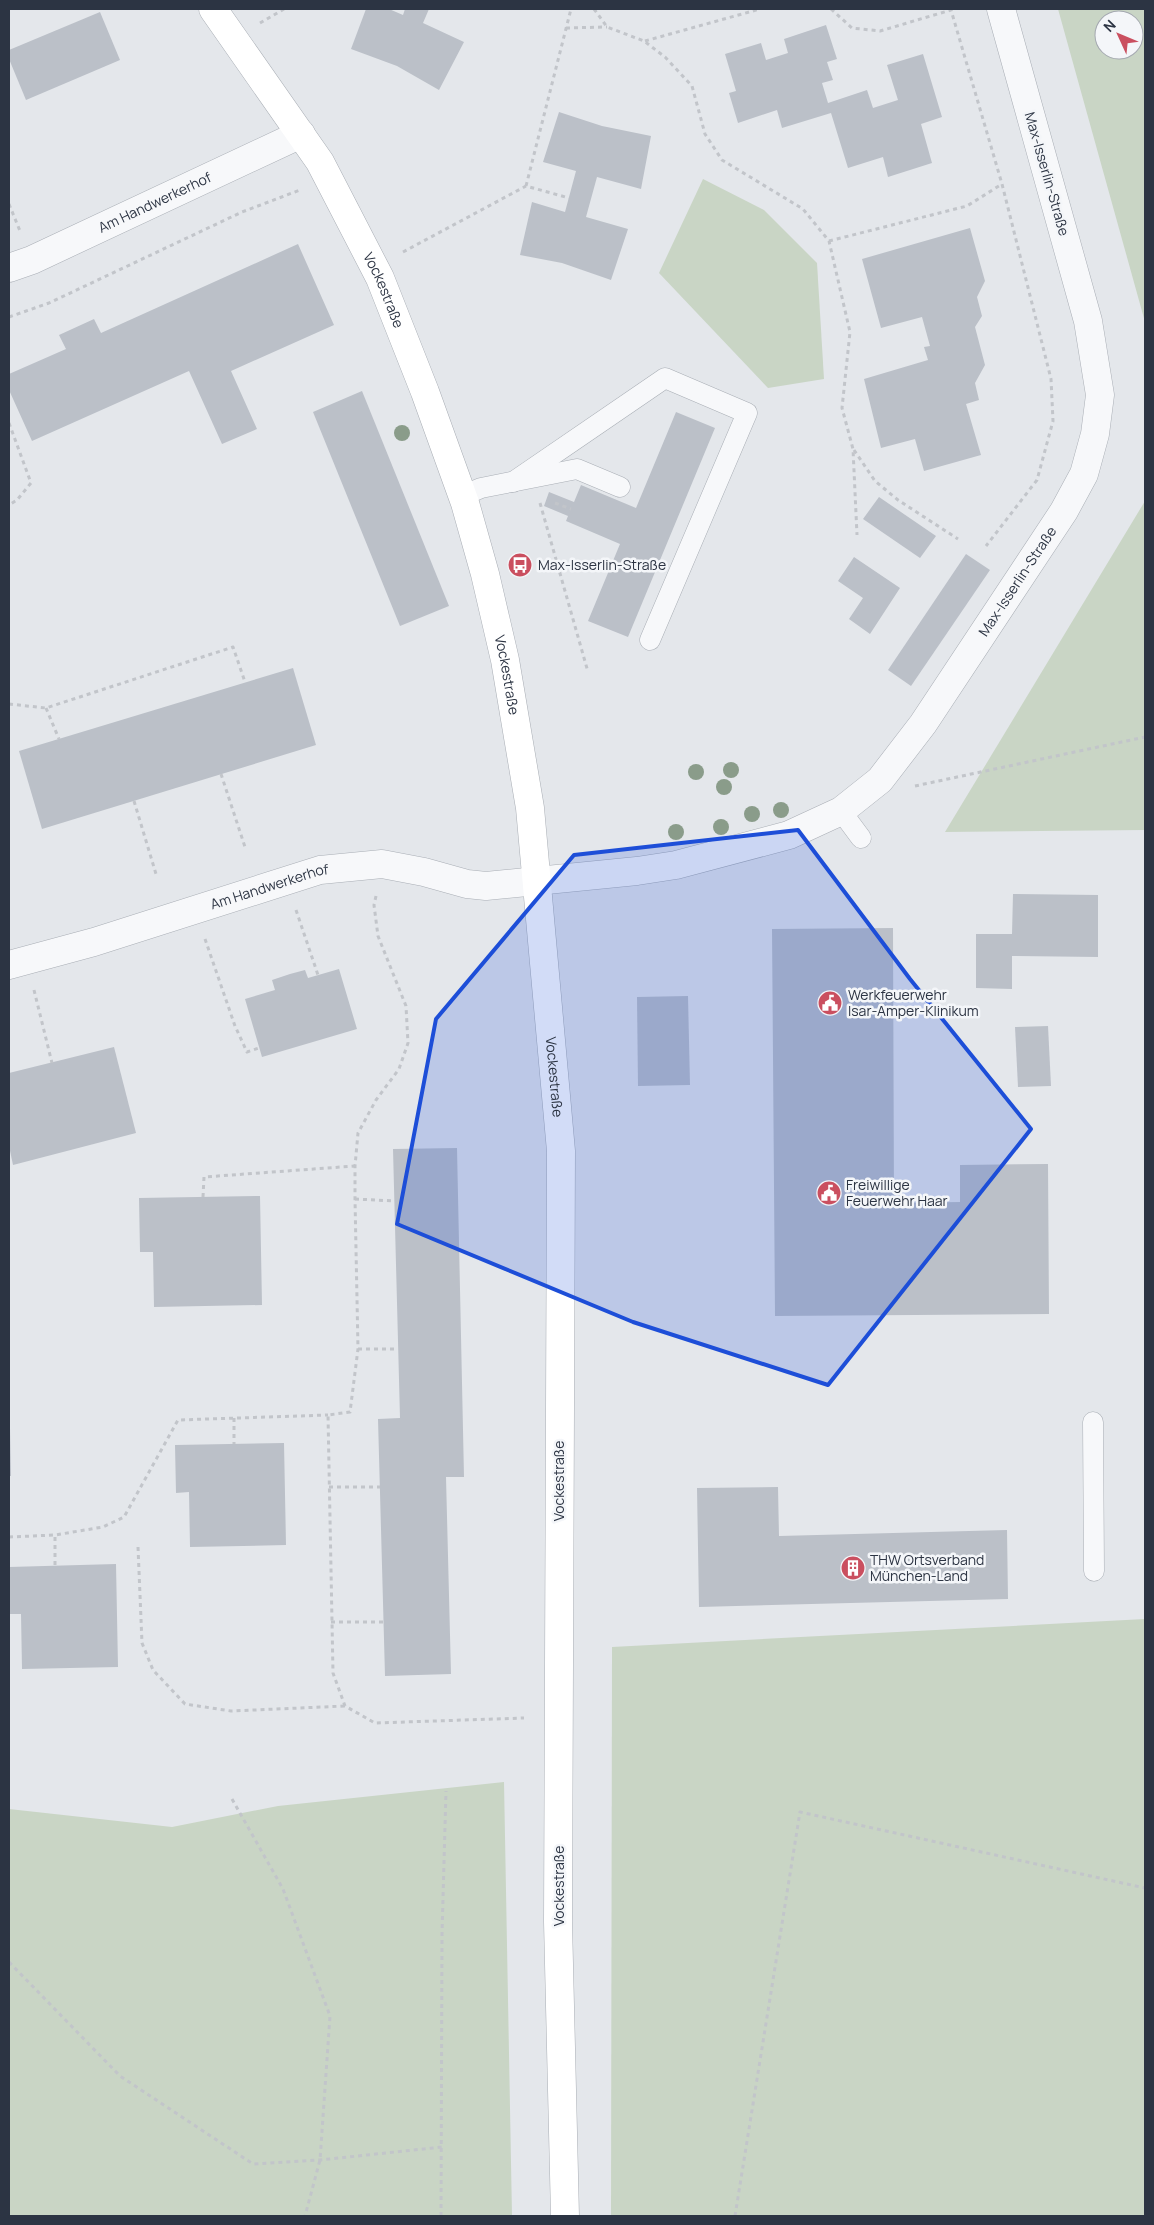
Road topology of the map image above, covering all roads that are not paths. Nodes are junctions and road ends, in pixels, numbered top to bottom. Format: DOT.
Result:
graph roads {
  1 [pos="213,9"];
  2 [pos="1001,9"];
  3 [pos="301,134"];
  4 [pos="9,268"];
  5 [pos="513,482"];
  6 [pos="620,487"];
  7 [pos="462,496"];
  8 [pos="650,640"];
  9 [pos="841,811"];
  10 [pos="861,838"];
  11 [pos="537,882"];
  12 [pos="18,963"];
  13 [pos="1093,1422"];
  14 [pos="1094,1572"];
  15 [pos="565,2216"];
  1 -- 3 [label="main road, Vockestraße"];
  2 -- 9 [label="street, Max-Isserlin-Straße"];
  3 -- 4 [label="street, Am Handwerkerhof"];
  3 -- 7 [label="main road, Vockestraße"];
  5 -- 6 [label="lane"];
  5 -- 7 [label="lane"];
  5 -- 8 [label="lane"];
  7 -- 11 [label="main road, Vockestraße"];
  9 -- 10 [label="lane"];
  9 -- 11 [label="street, Max-Isserlin-Straße"];
  11 -- 12 [label="street, Am Handwerkerhof"];
  11 -- 15 [label="main road, Vockestraße"];
  13 -- 14 [label="lane"];
}
